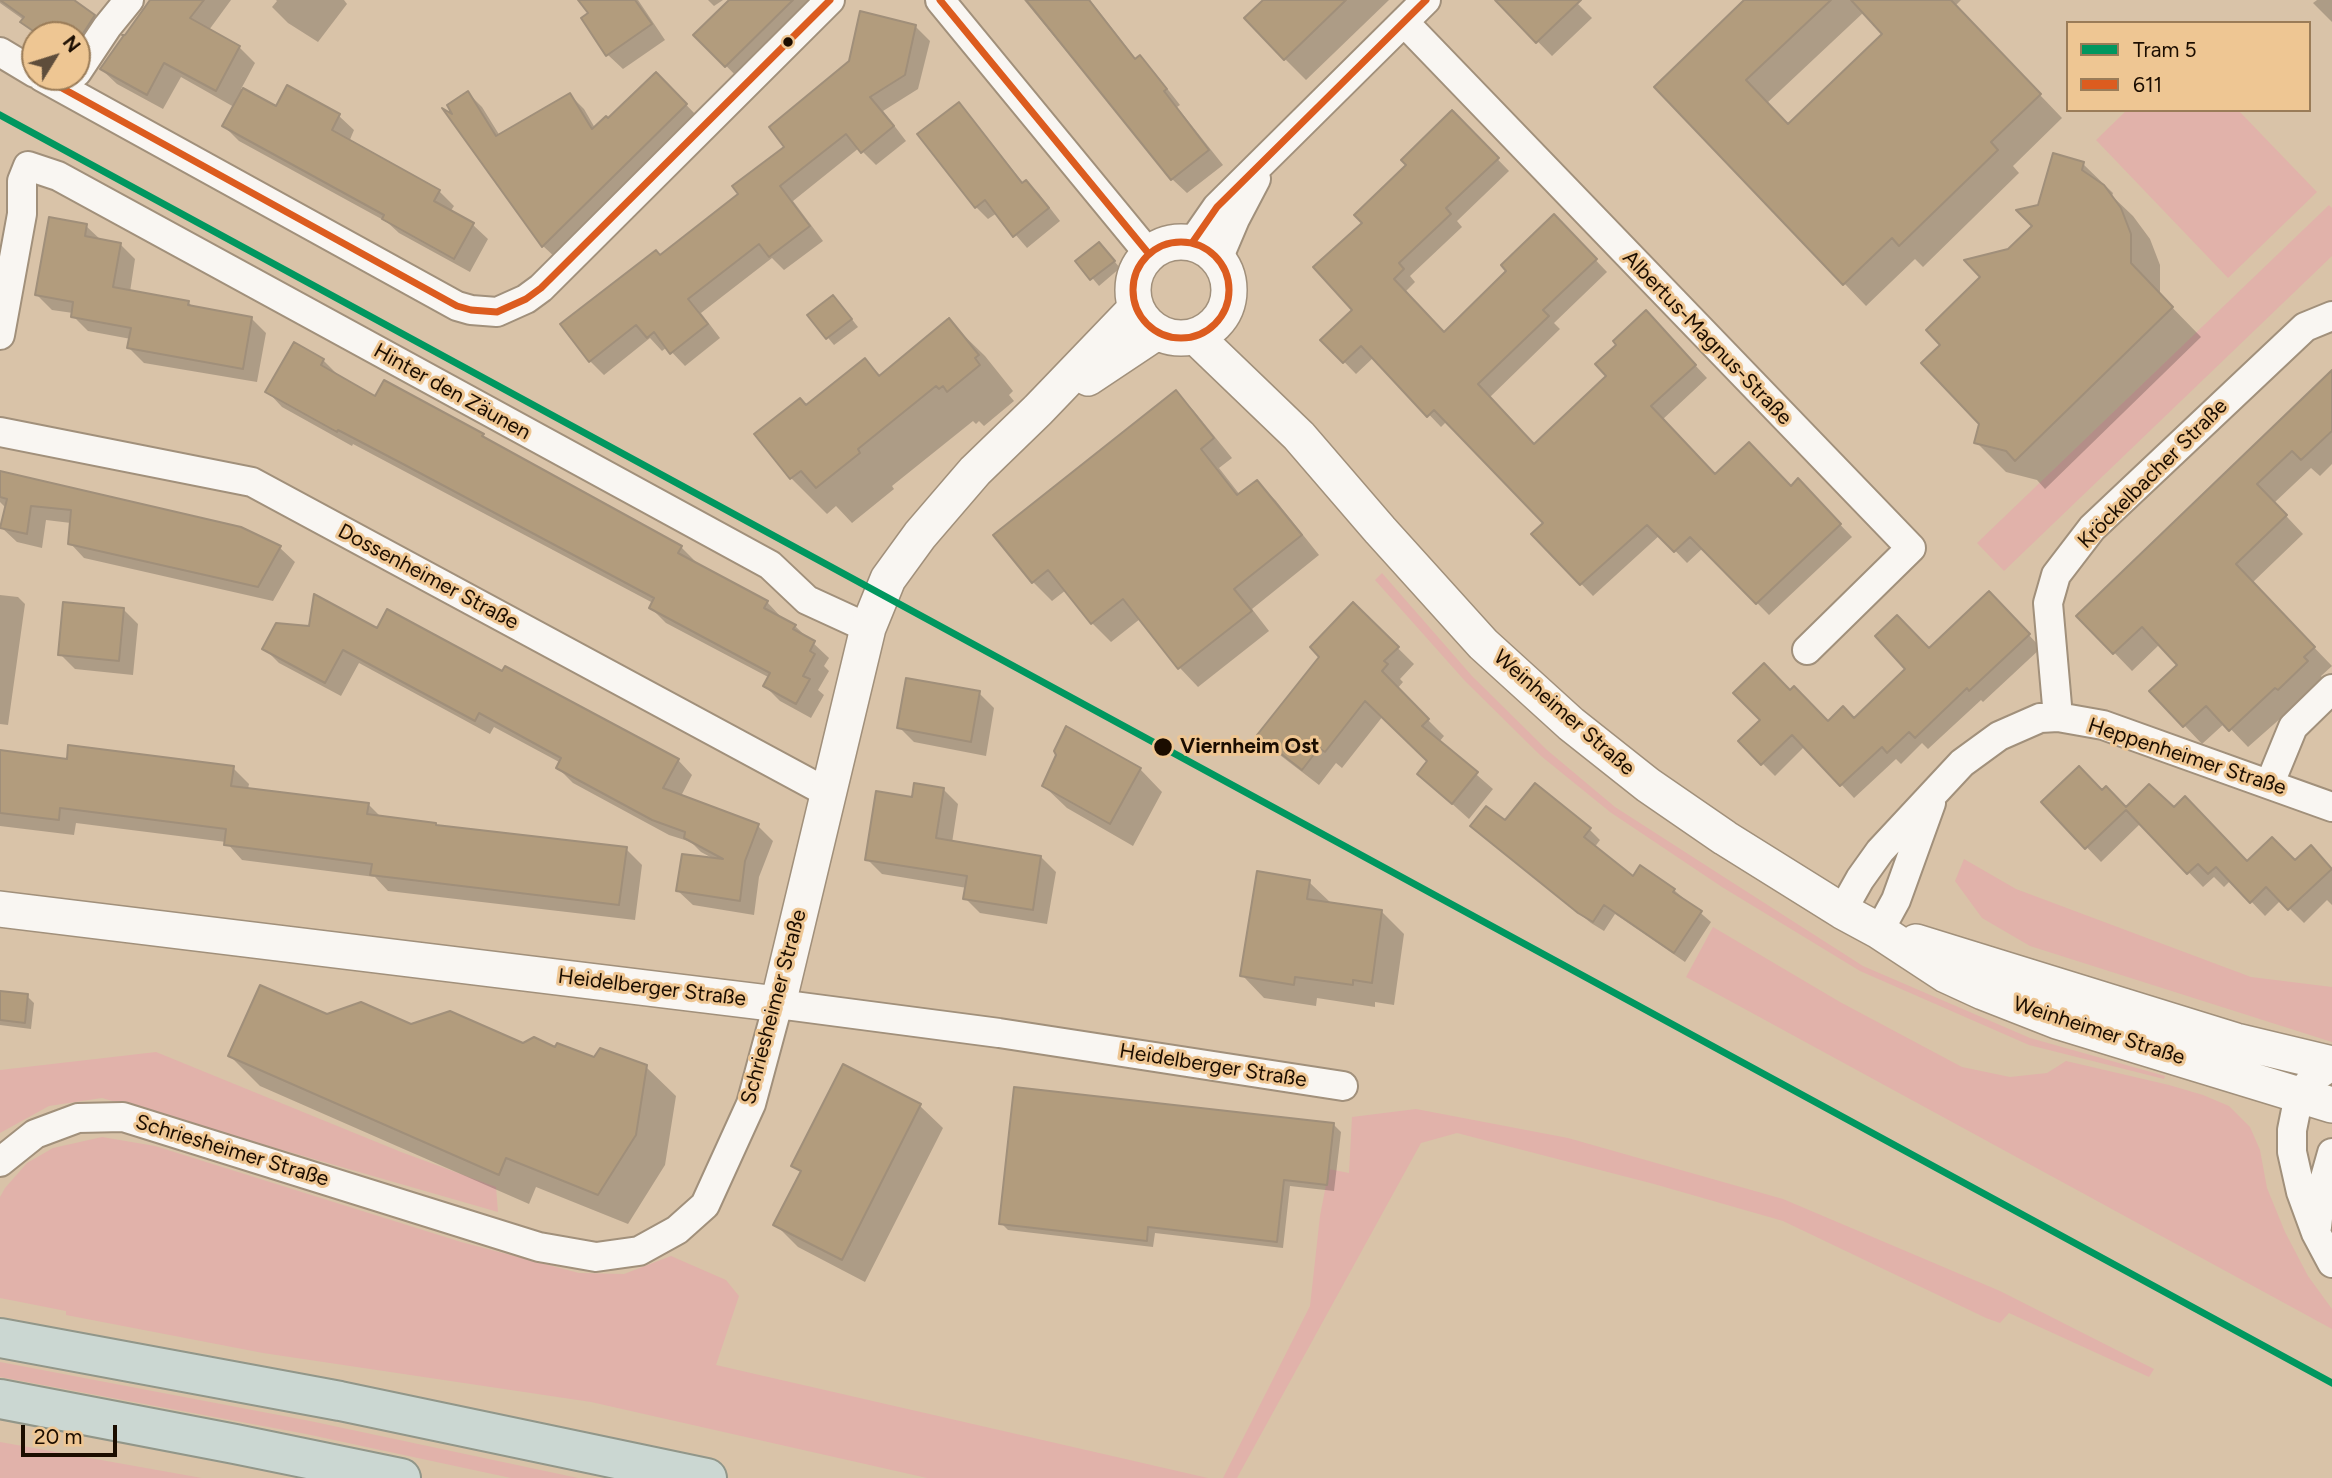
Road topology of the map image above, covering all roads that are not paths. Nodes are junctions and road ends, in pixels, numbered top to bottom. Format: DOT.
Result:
graph roads {
  1 [pos="129,0"];
  2 [pos="830,0"];
  3 [pos="940,0"];
  4 [pos="1426,0"];
  5 [pos="1404,22"];
  6 [pos="91,47"];
  7 [pos="0,51"];
  8 [pos="21,64"];
  9 [pos="86,91"];
  10 [pos="1205,251"];
  11 [pos="1149,254"];
  12 [pos="2332,316"];
  13 [pos="1147,320"];
  14 [pos="1208,328"];
  15 [pos="0,335"];
  16 [pos="0,432"];
  17 [pos="868,628"];
  18 [pos="1807,650"];
  19 [pos="2332,689"];
  20 [pos="2058,717"];
  21 [pos="2270,783"];
  22 [pos="1937,788"];
  23 [pos="830,794"];
  24 [pos="2332,807"];
  25 [pos="0,909"];
  26 [pos="1842,911"];
  27 [pos="1879,931"];
  28 [pos="778,1004"];
  29 [pos="2332,1065"];
  30 [pos="1343,1086"];
  31 [pos="2299,1094"];
  32 [pos="2332,1105"];
  33 [pos="2332,1153"];
  34 [pos="0,1162"];
  35 [pos="2316,1233"];
  36 [pos="2332,1264"];
  37 [pos="0,1338"];
  38 [pos="0,1399"];
  39 [pos="401,1478"];
  40 [pos="707,1478"];
  1 -- 6 [label="street"];
  2 -- 9 [label="street"];
  3 -- 11 [label="street"];
  4 -- 5 [label="street"];
  5 -- 10 [label="street"];
  5 -- 18 [label="street, Albertus-Magnus-Straße"];
  7 -- 8 [label="street"];
  10 -- 11 [label="street"];
  10 -- 14 [label="street"];
  11 -- 13 [label="street"];
  12 -- 20 [label="street, Kröckelbacher Straße"];
  13 -- 14 [label="street"];
  13 -- 17 [label="street, Schriesheimer Straße"];
  14 -- 26 [label="street, Weinheimer Straße"];
  15 -- 17 [label="street, Hinter den Zäunen"];
  16 -- 23 [label="street, Dossenheimer Straße"];
  17 -- 23 [label="street, Schriesheimer Straße"];
  19 -- 21 [label="street"];
  20 -- 21 [label="street, Heppenheimer Straße"];
  20 -- 22 [label="street, Heppenheimer Straße"];
  21 -- 24 [label="street, Heppenheimer Straße"];
  22 -- 26 [label="street, Heppenheimer Straße"];
  22 -- 27 [label="street, Heppenheimer Straße"];
  23 -- 28 [label="street, Schriesheimer Straße"];
  25 -- 28 [label="street, Heidelberger Straße"];
  26 -- 27 [label="street, Weinheimer Straße"];
  27 -- 29 [label="street, Weinheimer Straße"];
  27 -- 31 [label="street, Weinheimer Straße"];
  28 -- 30 [label="street, Heidelberger Straße"];
  28 -- 34 [label="street, Schriesheimer Straße"];
  29 -- 31 [label="street"];
  31 -- 32 [label="street, Weinheimer Straße"];
  31 -- 35 [label="street"];
  33 -- 35 [label="street"];
  35 -- 36 [label="street"];
  37 -- 40 [label="highway"];
  38 -- 39 [label="highway"];
}
